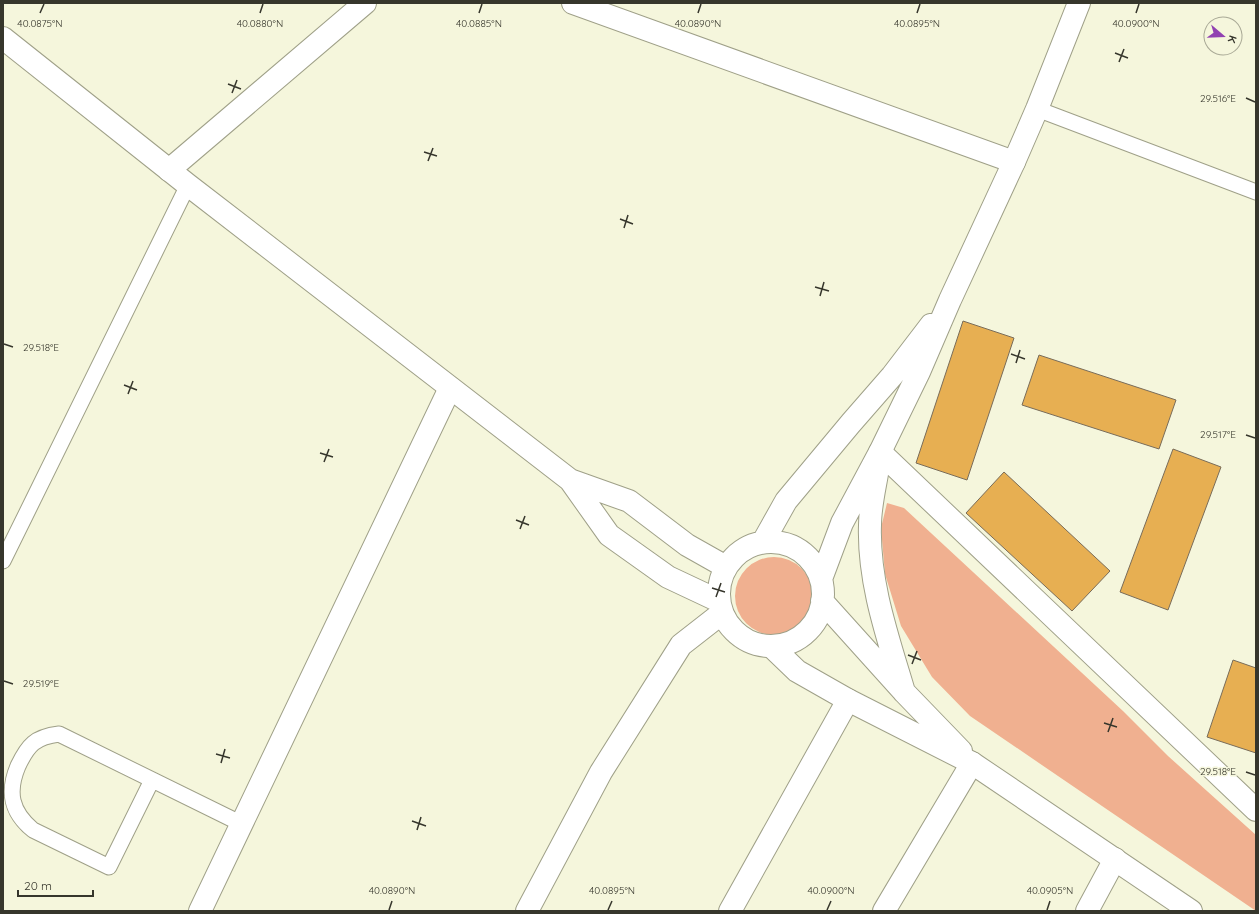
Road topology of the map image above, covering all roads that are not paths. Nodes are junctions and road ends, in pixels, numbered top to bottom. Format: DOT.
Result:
graph roads {
  1 [pos="365,3"];
  2 [pos="573,3"];
  3 [pos="1079,3"];
  4 [pos="3,38"];
  5 [pos="1037,109"];
  6 [pos="1014,162"];
  7 [pos="169,170"];
  8 [pos="188,185"];
  9 [pos="1256,192"];
  10 [pos="950,300"];
  11 [pos="450,388"];
  12 [pos="880,452"];
  13 [pos="570,480"];
  14 [pos="763,542"];
  15 [pos="3,561"];
  16 [pos="726,567"];
  17 [pos="821,580"];
  18 [pos="822,601"];
  19 [pos="721,607"];
  20 [pos="772,646"];
  21 [pos="904,692"];
  22 [pos="848,700"];
  23 [pos="972,763"];
  24 [pos="152,780"];
  25 [pos="1256,810"];
  26 [pos="242,824"];
  27 [pos="1115,859"];
  28 [pos="200,911"];
  29 [pos="527,911"];
  30 [pos="730,911"];
  31 [pos="884,911"];
  32 [pos="1086,911"];
  33 [pos="1191,911"];
  1 -- 7 [label="street"];
  2 -- 6 [label="street"];
  3 -- 5 [label="street"];
  4 -- 7 [label="street"];
  5 -- 6 [label="street"];
  5 -- 9 [label="lane"];
  6 -- 10 [label="street"];
  7 -- 8 [label="street"];
  8 -- 11 [label="street"];
  8 -- 15 [label="lane"];
  10 -- 12 [label="street"];
  10 -- 14 [label="street"];
  11 -- 13 [label="street"];
  11 -- 26 [label="street"];
  12 -- 17 [label="street"];
  12 -- 21 [label="street"];
  12 -- 25 [label="street"];
  13 -- 16 [label="street"];
  13 -- 19 [label="street"];
  14 -- 16 [label="street"];
  14 -- 17 [label="street"];
  16 -- 19 [label="street"];
  17 -- 18 [label="street"];
  18 -- 20 [label="street"];
  18 -- 21 [label="street"];
  19 -- 20 [label="street"];
  19 -- 29 [label="street"];
  20 -- 22 [label="street"];
  21 -- 23 [label="street"];
  22 -- 23 [label="street"];
  22 -- 30 [label="street"];
  23 -- 27 [label="street"];
  23 -- 31 [label="street"];
  24 -- 24 [label="lane"];
  24 -- 26 [label="lane"];
  26 -- 28 [label="street"];
  27 -- 32 [label="street"];
  27 -- 33 [label="street"];
}
